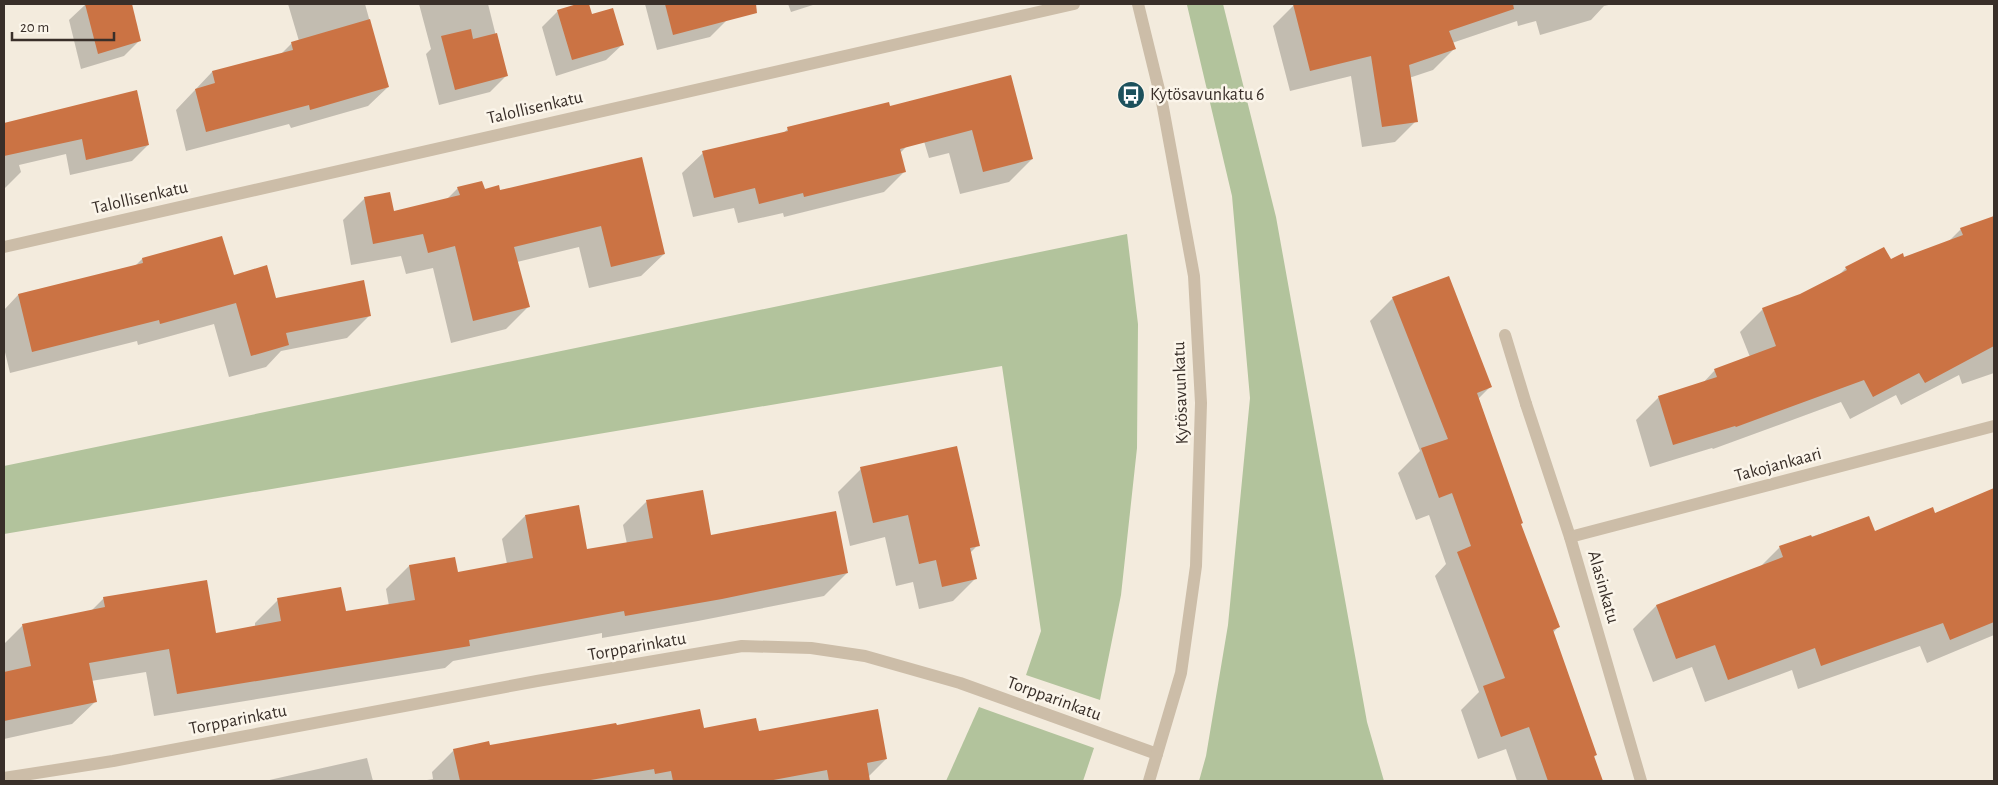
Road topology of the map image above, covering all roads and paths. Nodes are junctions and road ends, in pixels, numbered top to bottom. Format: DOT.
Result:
graph roads {
  1 [pos="1074,4"];
  2 [pos="1138,4"];
  3 [pos="4,247"];
  4 [pos="1505,335"];
  5 [pos="1994,426"];
  6 [pos="1570,538"];
  7 [pos="1157,754"];
  8 [pos="4,778"];
  9 [pos="1149,781"];
  10 [pos="1641,781"];
  1 -- 3 [label="street, Talollisenkatu"];
  2 -- 7 [label="street, Kytösavunkatu"];
  4 -- 6 [label="street, Alasinkatu"];
  5 -- 6 [label="street, Takojankaari"];
  6 -- 10 [label="street, Alasinkatu"];
  7 -- 8 [label="street, Torpparinkatu"];
  7 -- 9 [label="street, Kytösavunkatu"];
}
